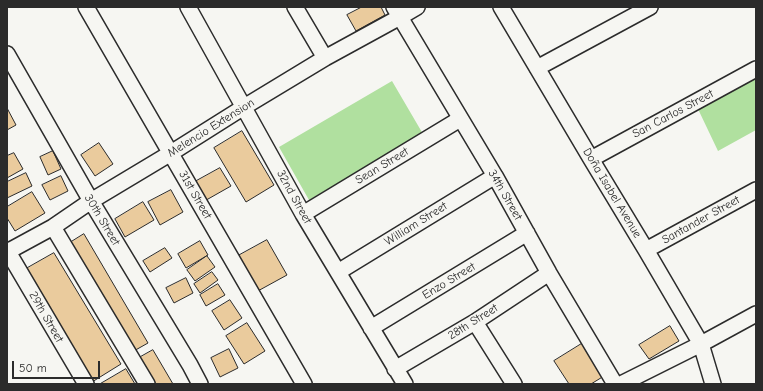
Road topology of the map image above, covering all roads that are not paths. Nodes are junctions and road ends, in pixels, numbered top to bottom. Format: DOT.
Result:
graph roads {
  1 [pos="86,7"];
  2 [pos="188,7"];
  3 [pos="295,7"];
  4 [pos="417,7"];
  5 [pos="501,7"];
  6 [pos="650,7"];
  7 [pos="397,12"];
  8 [pos="7,54"];
  9 [pos="325,58"];
  10 [pos="537,68"];
  11 [pos="756,70"];
  12 [pos="244,106"];
  13 [pos="460,119"];
  14 [pos="171,153"];
  15 [pos="591,159"];
  16 [pos="495,176"];
  17 [pos="756,190"];
  18 [pos="91,201"];
  19 [pos="303,214"];
  20 [pos="52,226"];
  21 [pos="527,233"];
  22 [pos="646,250"];
  23 [pos="7,251"];
  24 [pos="338,272"];
  25 [pos="549,273"];
  26 [pos="756,314"];
  27 [pos="475,322"];
  28 [pos="371,328"];
  29 [pos="701,344"];
  30 [pos="396,369"];
  31 [pos="86,384"];
  32 [pos="147,384"];
  33 [pos="200,384"];
  34 [pos="304,384"];
  35 [pos="405,384"];
  36 [pos="514,384"];
  37 [pos="615,384"];
  38 [pos="621,384"];
  39 [pos="712,384"];
  1 -- 14 [label="street, 31st Street"];
  2 -- 12 [label="street, 32nd Street"];
  3 -- 9 [label="street"];
  4 -- 7 [label="street, Melencio Extension"];
  5 -- 10 [label="street, Doña Isabel Avenue"];
  6 -- 10 [label="street"];
  7 -- 9 [label="street, Melencio Extension"];
  7 -- 13 [label="street, 34th Street"];
  8 -- 18 [label="street, 30th Street"];
  9 -- 12 [label="street, Melencio Extension"];
  10 -- 15 [label="street, Doña Isabel Avenue"];
  11 -- 15 [label="street, San Carlos Street"];
  12 -- 14 [label="street, Melencio Extension"];
  12 -- 19 [label="street, 32nd Street"];
  13 -- 16 [label="street, 34th Street"];
  13 -- 19 [label="street, Sean Street"];
  14 -- 18 [label="street, Melencio Extension"];
  14 -- 34 [label="street, 31st Street"];
  15 -- 22 [label="street, Doña Isabel Avenue"];
  16 -- 21 [label="street, 34th Street"];
  16 -- 24 [label="street, William Street"];
  17 -- 22 [label="street, Santander Street"];
  18 -- 20 [label="street, Melencio Extension"];
  18 -- 33 [label="street, 30th Street"];
  19 -- 24 [label="street, 32nd Street"];
  20 -- 23 [label="street, Melencio Extension"];
  20 -- 32 [label="street"];
  21 -- 25 [label="street, 34th Street"];
  21 -- 28 [label="street, Enzo Street"];
  22 -- 29 [label="street, Doña Isabel Avenue"];
  23 -- 31 [label="street, 29th Street"];
  24 -- 28 [label="street, 32nd Street"];
  25 -- 27 [label="street, 28th Street"];
  25 -- 37 [label="street, 34th Street"];
  26 -- 29 [label="street"];
  27 -- 30 [label="street, 28th Street"];
  27 -- 36 [label="street"];
  28 -- 30 [label="street, 32nd Street"];
  29 -- 38 [label="street"];
  29 -- 39 [label="street, Doña Isabel Avenue"];
  30 -- 35 [label="street, 32nd Street"];
}
